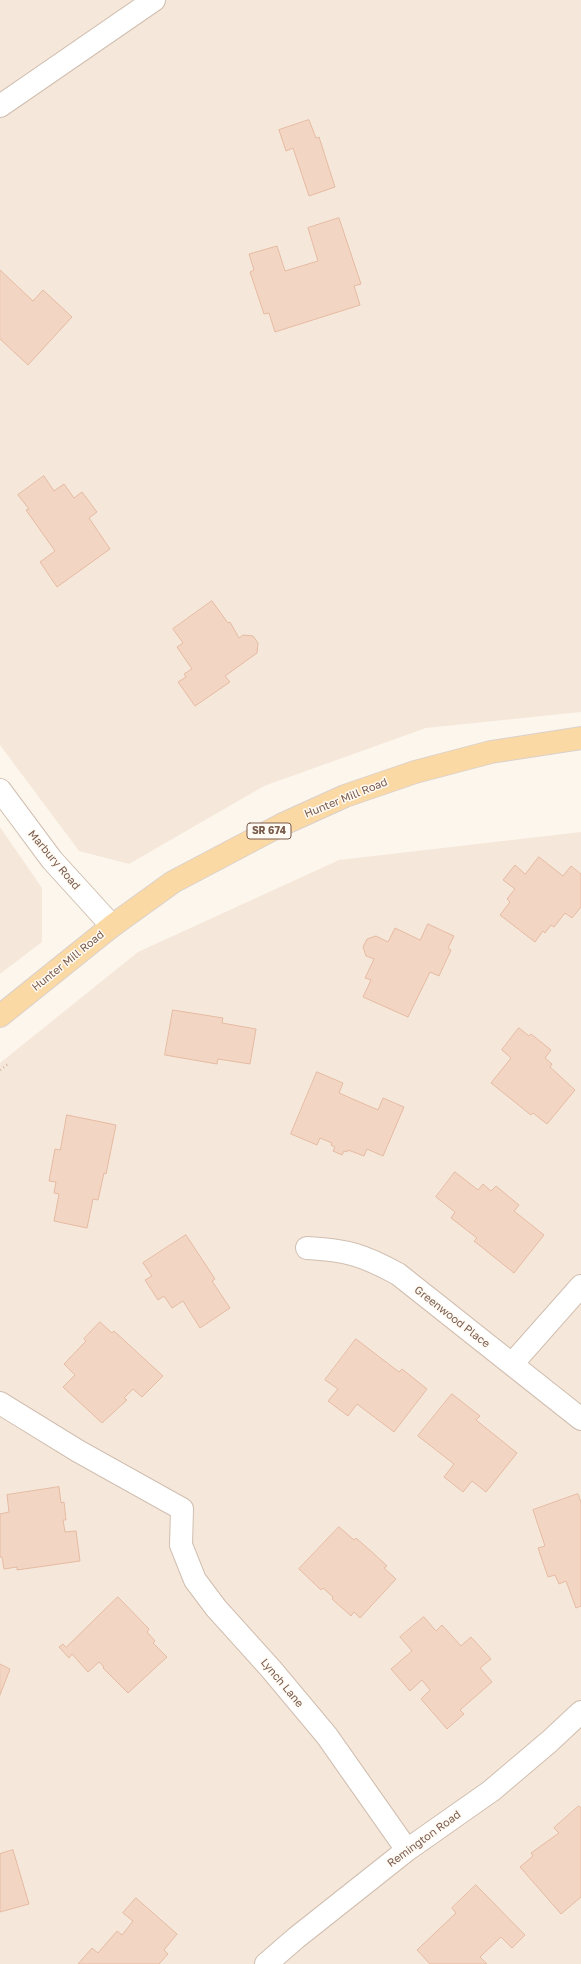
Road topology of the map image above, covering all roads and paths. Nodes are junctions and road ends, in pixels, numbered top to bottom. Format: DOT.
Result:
graph roads {
  1 [pos="154,0"];
  2 [pos="0,106"];
  3 [pos="581,738"];
  4 [pos="0,790"];
  5 [pos="112,926"];
  6 [pos="0,1016"];
  7 [pos="8,1064"];
  8 [pos="0,1070"];
  9 [pos="308,1248"];
  10 [pos="581,1286"];
  11 [pos="512,1364"];
  12 [pos="0,1403"];
  13 [pos="581,1419"];
  14 [pos="581,1712"];
  15 [pos="407,1850"];
  16 [pos="266,1964"];
  1 -- 2 [label="street"];
  3 -- 5 [label="main road, Hunter Mill Road / SR 674"];
  4 -- 5 [label="street, Marbury Road"];
  5 -- 6 [label="main road, Hunter Mill Road / SR 674"];
  7 -- 8 [label="path"];
  9 -- 11 [label="street, Greenwood Place"];
  10 -- 11 [label="street"];
  11 -- 13 [label="street, Greenwood Place"];
  12 -- 15 [label="street, Lynch Lane"];
  14 -- 15 [label="street, Remington Road"];
  15 -- 16 [label="street, Remington Road"];
}
